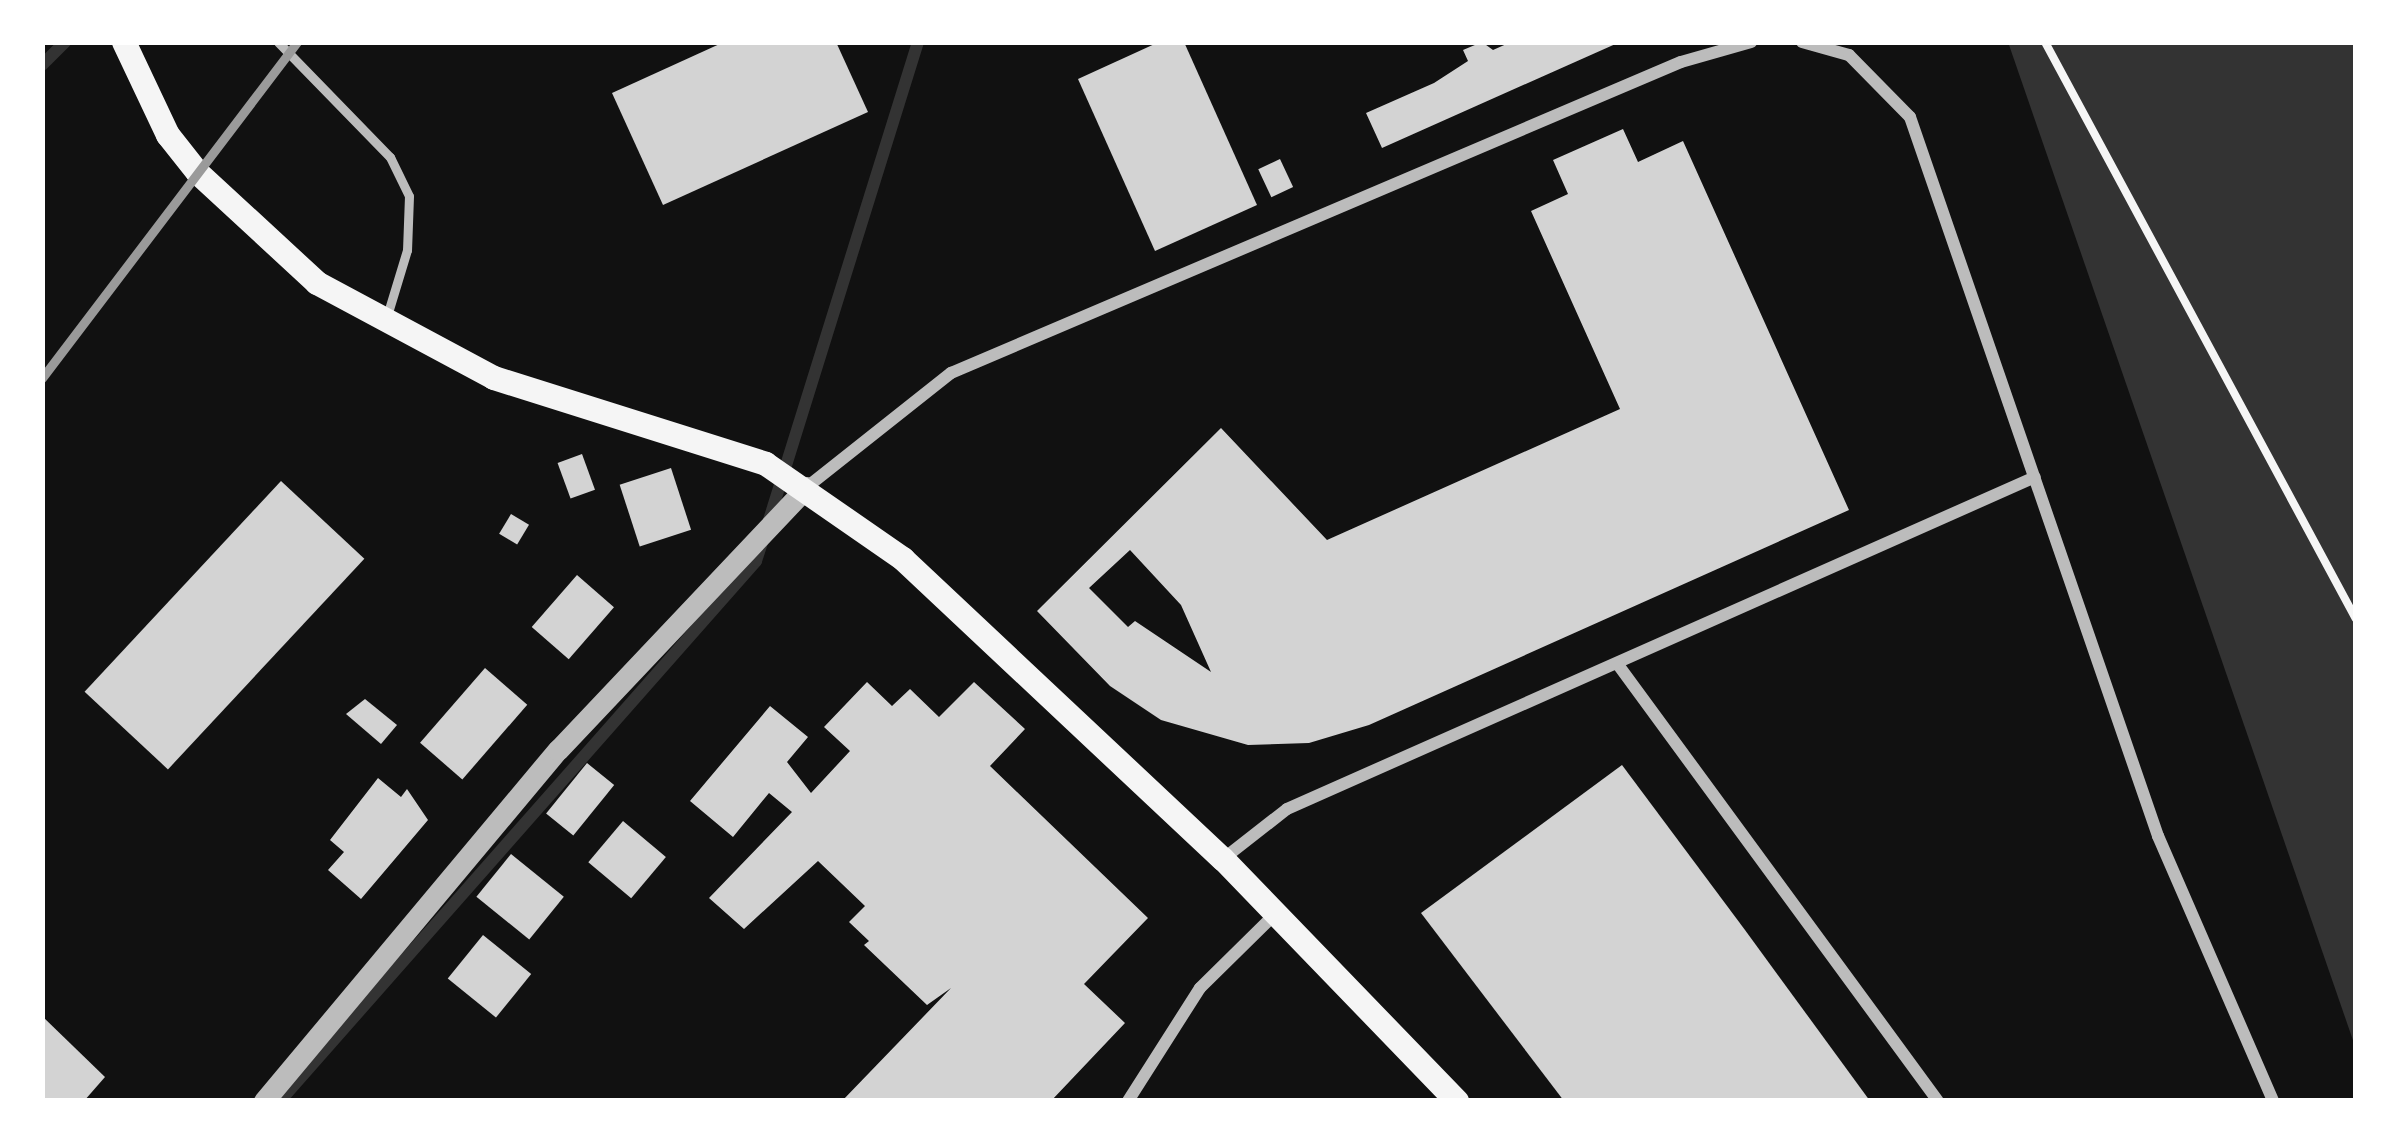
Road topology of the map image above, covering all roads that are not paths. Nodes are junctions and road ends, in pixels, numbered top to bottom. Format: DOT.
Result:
graph roads {
  1 [pos="124,42"];
  2 [pos="278,42"];
  3 [pos="1751,42"];
  4 [pos="1802,42"];
  5 [pos="384,325"];
  6 [pos="2035,477"];
  7 [pos="807,488"];
  8 [pos="1619,666"];
  9 [pos="1223,860"];
  10 [pos="1276,913"];
  11 [pos="264,1101"];
  12 [pos="1128,1101"];
  13 [pos="1457,1101"];
  14 [pos="1938,1101"];
  15 [pos="2273,1101"];
  1 -- 5 [label="main road"];
  2 -- 5 [label="lane"];
  3 -- 7 [label="street"];
  4 -- 6 [label="street"];
  5 -- 7 [label="main road"];
  6 -- 8 [label="street"];
  6 -- 15 [label="street"];
  7 -- 9 [label="main road"];
  7 -- 11 [label="street"];
  8 -- 9 [label="street"];
  8 -- 14 [label="street"];
  9 -- 10 [label="main road"];
  10 -- 12 [label="street"];
  10 -- 13 [label="main road"];
}
